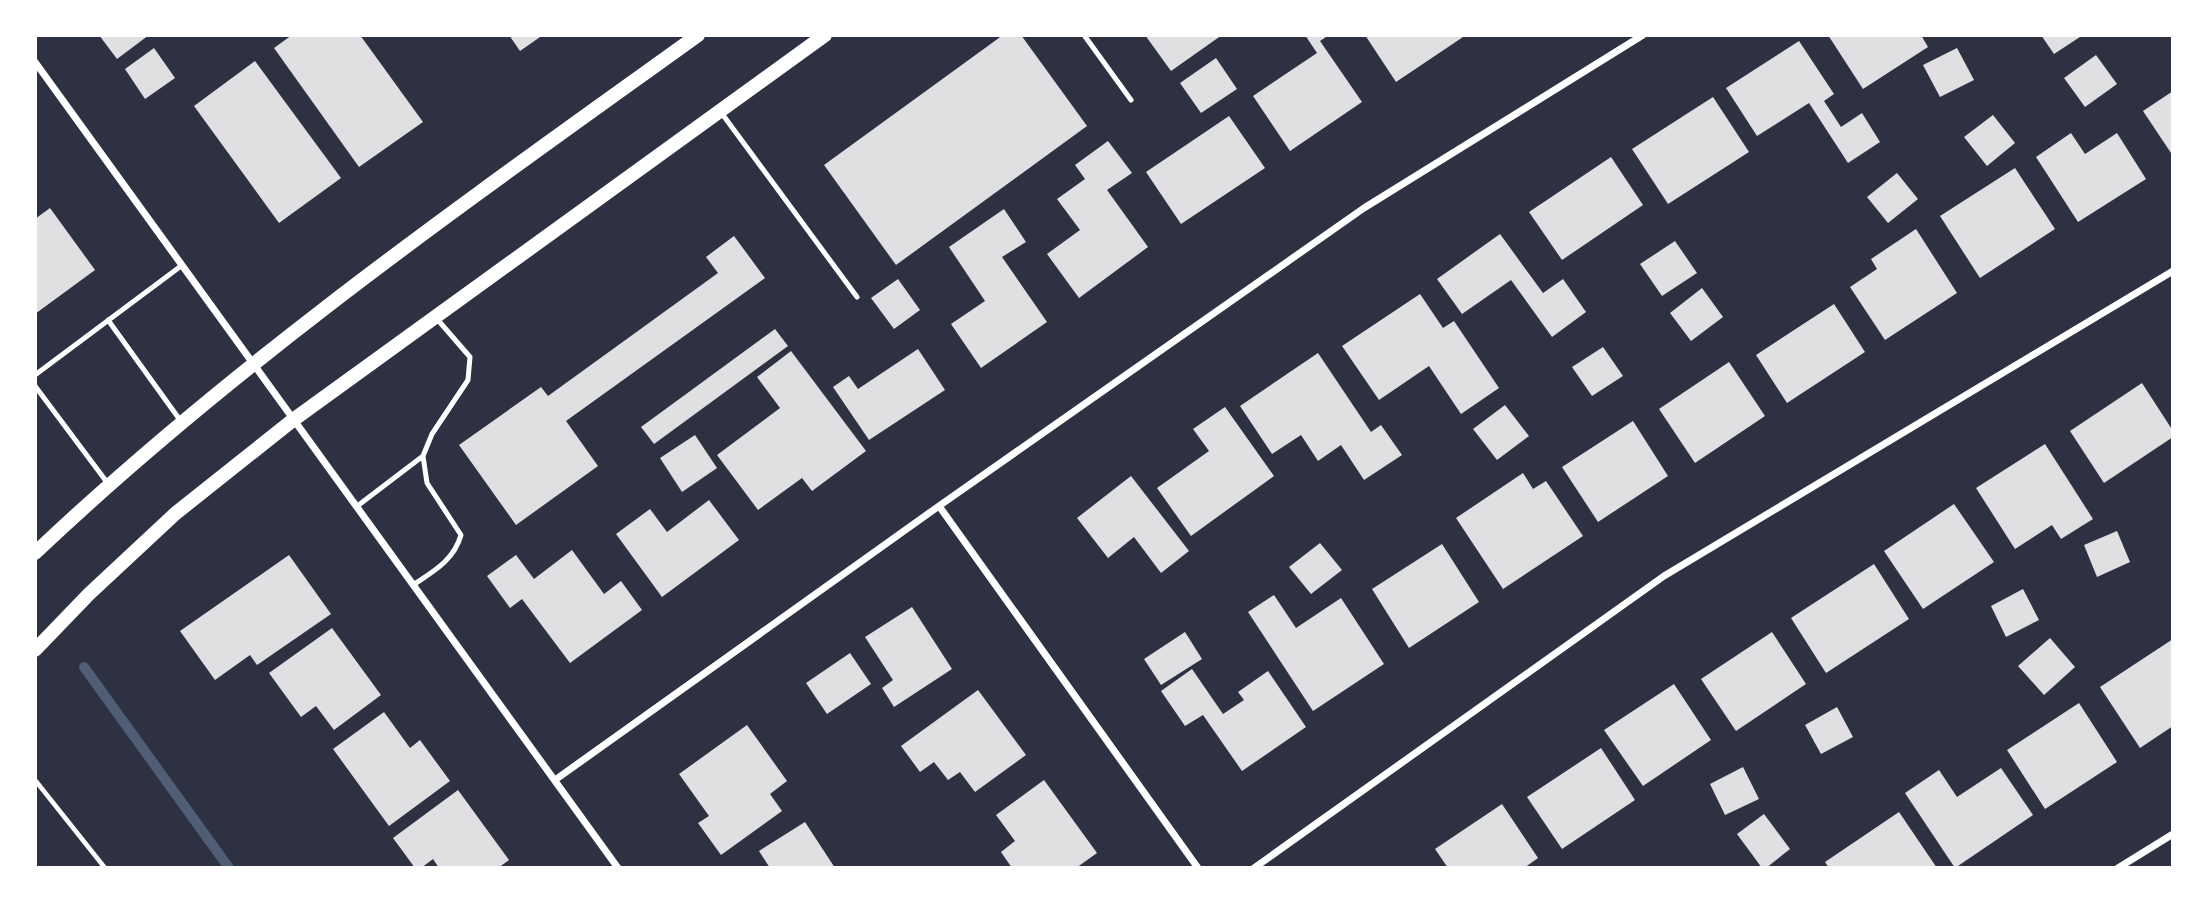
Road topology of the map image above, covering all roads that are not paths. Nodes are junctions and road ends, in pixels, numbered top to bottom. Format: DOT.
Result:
graph roads {
  1 [pos="698,35"];
  2 [pos="825,35"];
  3 [pos="1084,35"];
  4 [pos="1643,35"];
  5 [pos="35,62"];
  6 [pos="1131,100"];
  7 [pos="720,111"];
  8 [pos="181,266"];
  9 [pos="2173,271"];
  10 [pos="857,297"];
  11 [pos="435,317"];
  12 [pos="108,320"];
  13 [pos="253,365"];
  14 [pos="35,375"];
  15 [pos="35,386"];
  16 [pos="293,420"];
  17 [pos="182,423"];
  18 [pos="423,456"];
  19 [pos="109,485"];
  20 [pos="939,506"];
  21 [pos="356,507"];
  22 [pos="35,553"];
  23 [pos="413,585"];
  24 [pos="35,650"];
  25 [pos="555,780"];
  26 [pos="2173,834"];
  27 [pos="618,868"];
  28 [pos="1198,868"];
  29 [pos="1254,868"];
  30 [pos="2118,868"];
  1 -- 13 [label="main road"];
  2 -- 7 [label="main road"];
  3 -- 6 [label="lane"];
  4 -- 20 [label="street"];
  5 -- 8 [label="street"];
  7 -- 10 [label="lane"];
  7 -- 11 [label="main road"];
  8 -- 12 [label="lane"];
  8 -- 13 [label="street"];
  9 -- 29 [label="street"];
  11 -- 16 [label="main road"];
  11 -- 18 [label="lane"];
  12 -- 14 [label="lane"];
  12 -- 17 [label="lane"];
  13 -- 16 [label="street"];
  13 -- 17 [label="main road"];
  15 -- 19 [label="lane"];
  16 -- 21 [label="street"];
  16 -- 24 [label="main road"];
  17 -- 19 [label="main road"];
  18 -- 21 [label="lane"];
  18 -- 23 [label="lane"];
  19 -- 22 [label="main road"];
  20 -- 25 [label="street"];
  20 -- 28 [label="street"];
  21 -- 23 [label="street"];
  23 -- 25 [label="street"];
  25 -- 27 [label="street"];
  26 -- 30 [label="street"];
}
